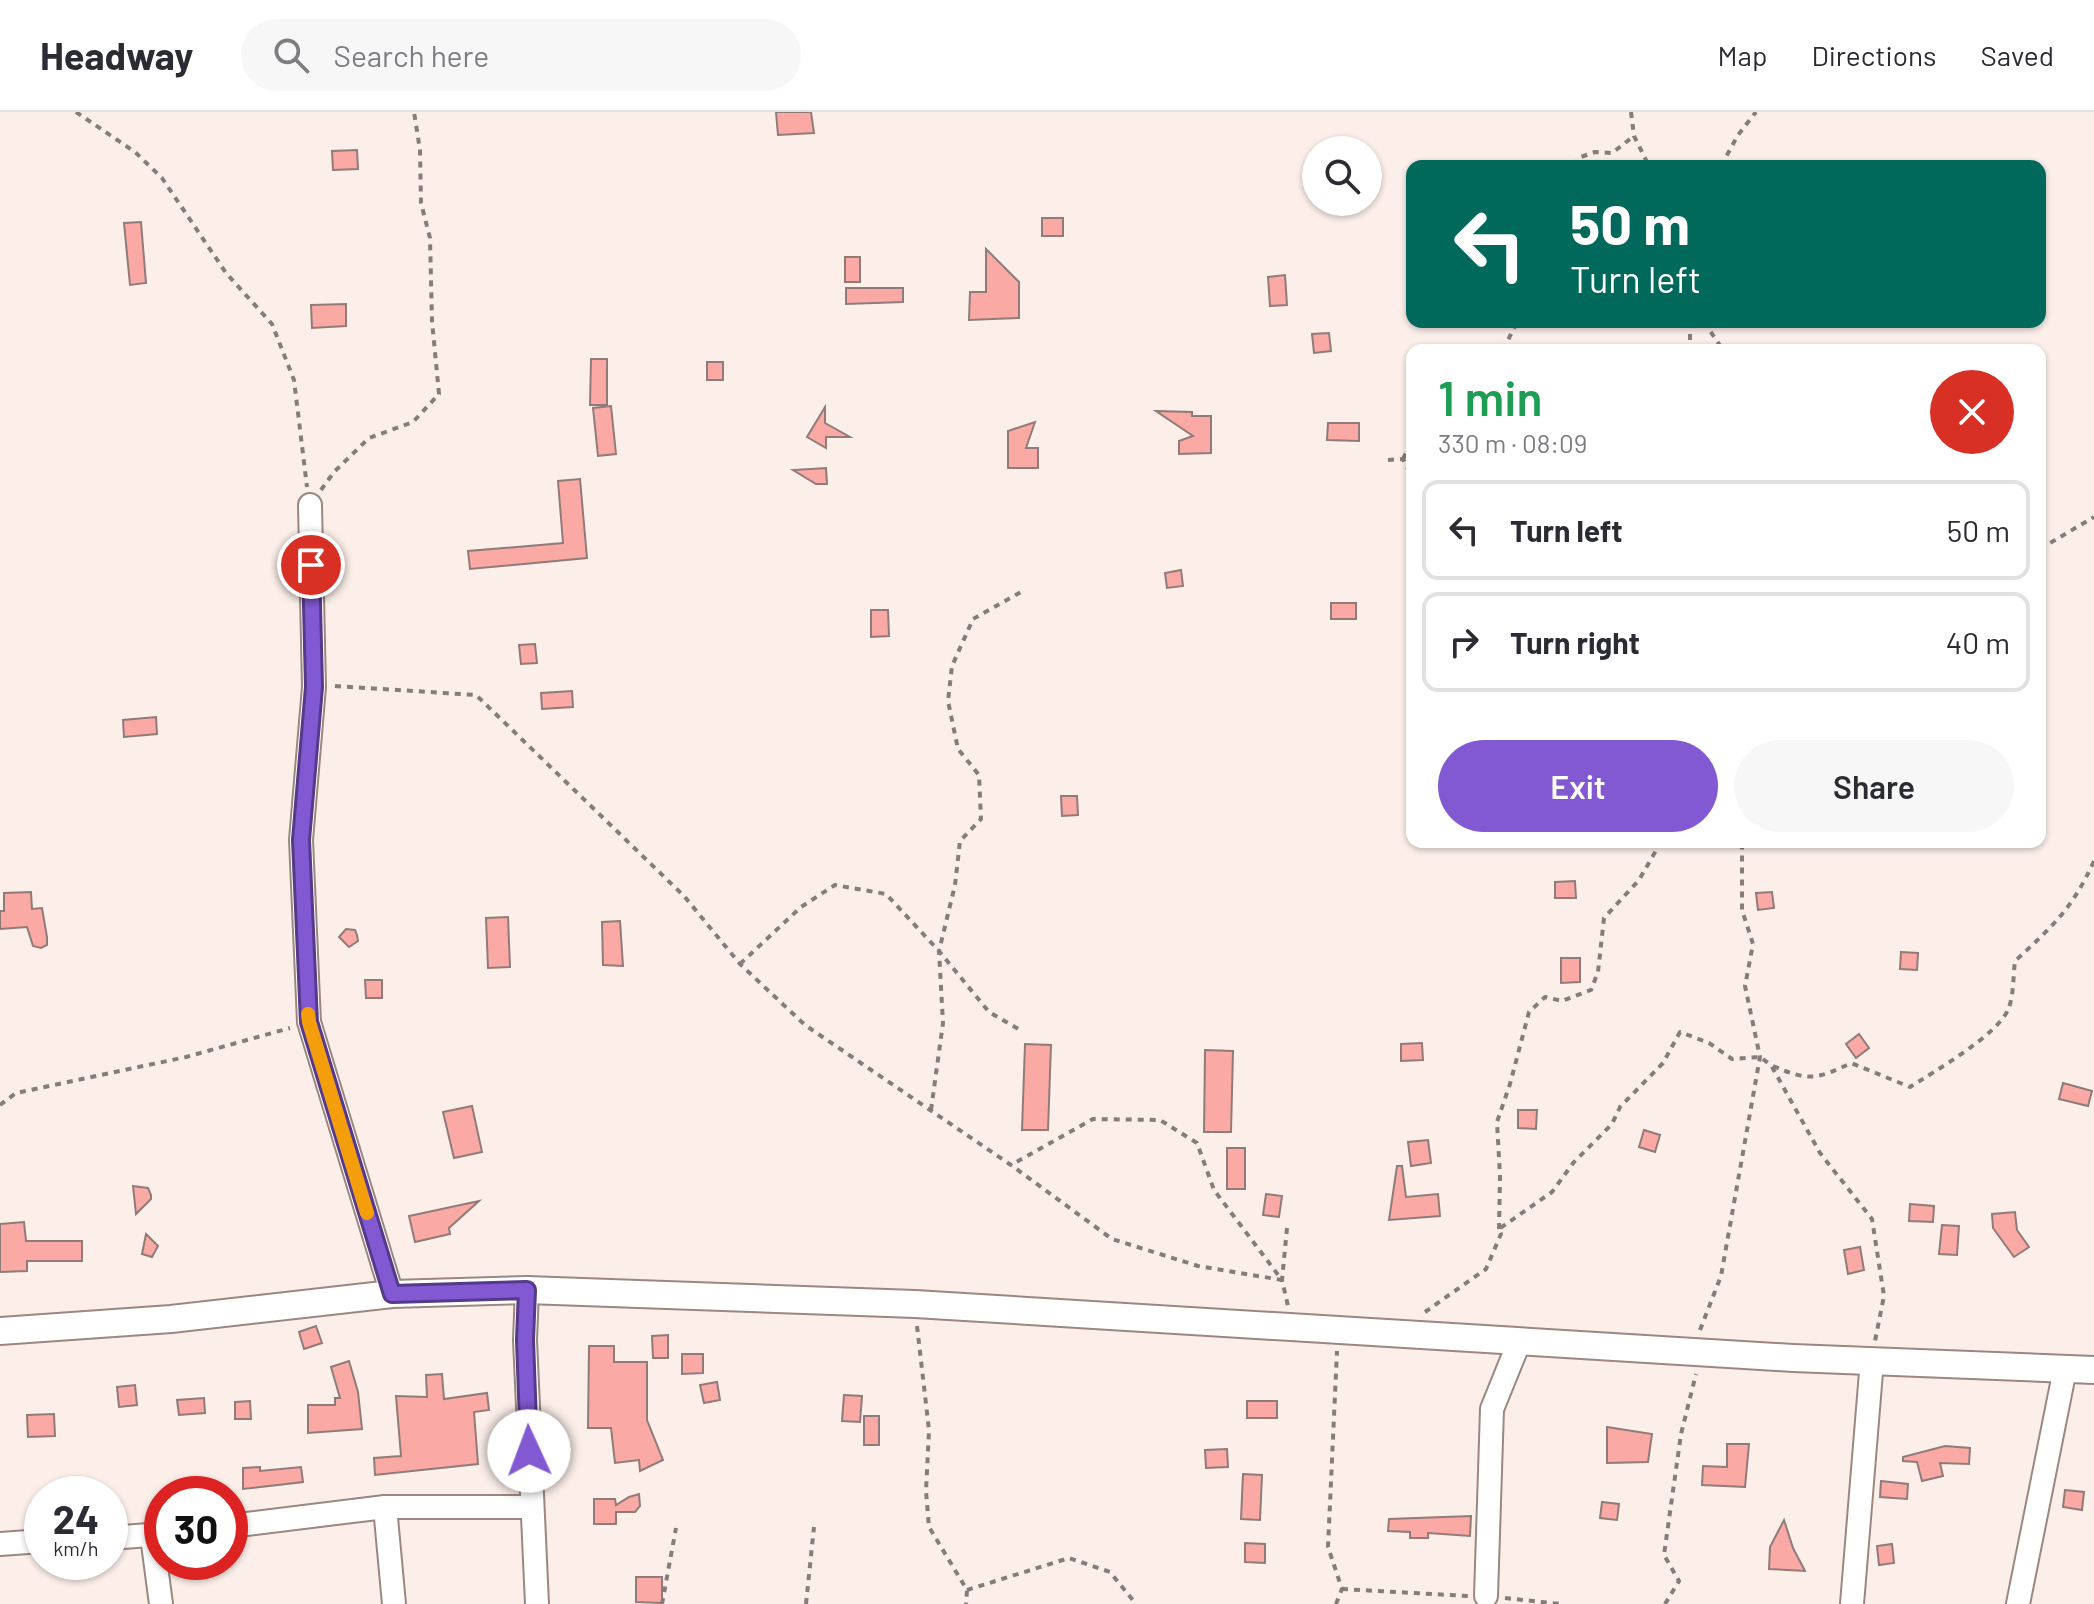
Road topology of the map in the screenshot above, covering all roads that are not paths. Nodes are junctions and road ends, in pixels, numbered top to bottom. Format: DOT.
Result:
graph roads {
  1 [pos="310,505"];
  2 [pos="527,1290"];
  3 [pos="392,1294"];
  4 [pos="0,1331"];
  5 [pos="1520,1340"];
  6 [pos="1872,1360"];
  7 [pos="2065,1369"];
  8 [pos="2094,1370"];
  9 [pos="385,1507"];
  10 [pos="531,1507"];
  11 [pos="248,1524"];
  12 [pos="24,1542"];
  13 [pos="0,1544"];
  14 [pos="160,1580"];
  15 [pos="1486,1596"];
  16 [pos="161,1604"];
  17 [pos="394,1604"];
  18 [pos="537,1604"];
  19 [pos="1852,1604"];
  20 [pos="2018,1604"];
  1 -- 3 [label="street"];
  2 -- 3 [label="street"];
  2 -- 5 [label="street"];
  2 -- 10 [label="street"];
  3 -- 4 [label="street"];
  5 -- 6 [label="street"];
  5 -- 15 [label="street"];
  6 -- 7 [label="street"];
  6 -- 19 [label="street"];
  7 -- 8 [label="street"];
  7 -- 20 [label="street"];
  9 -- 10 [label="street"];
  9 -- 11 [label="street"];
  9 -- 17 [label="street"];
  10 -- 18 [label="street"];
  12 -- 13 [label="street"];
  14 -- 16 [label="street"];
}
